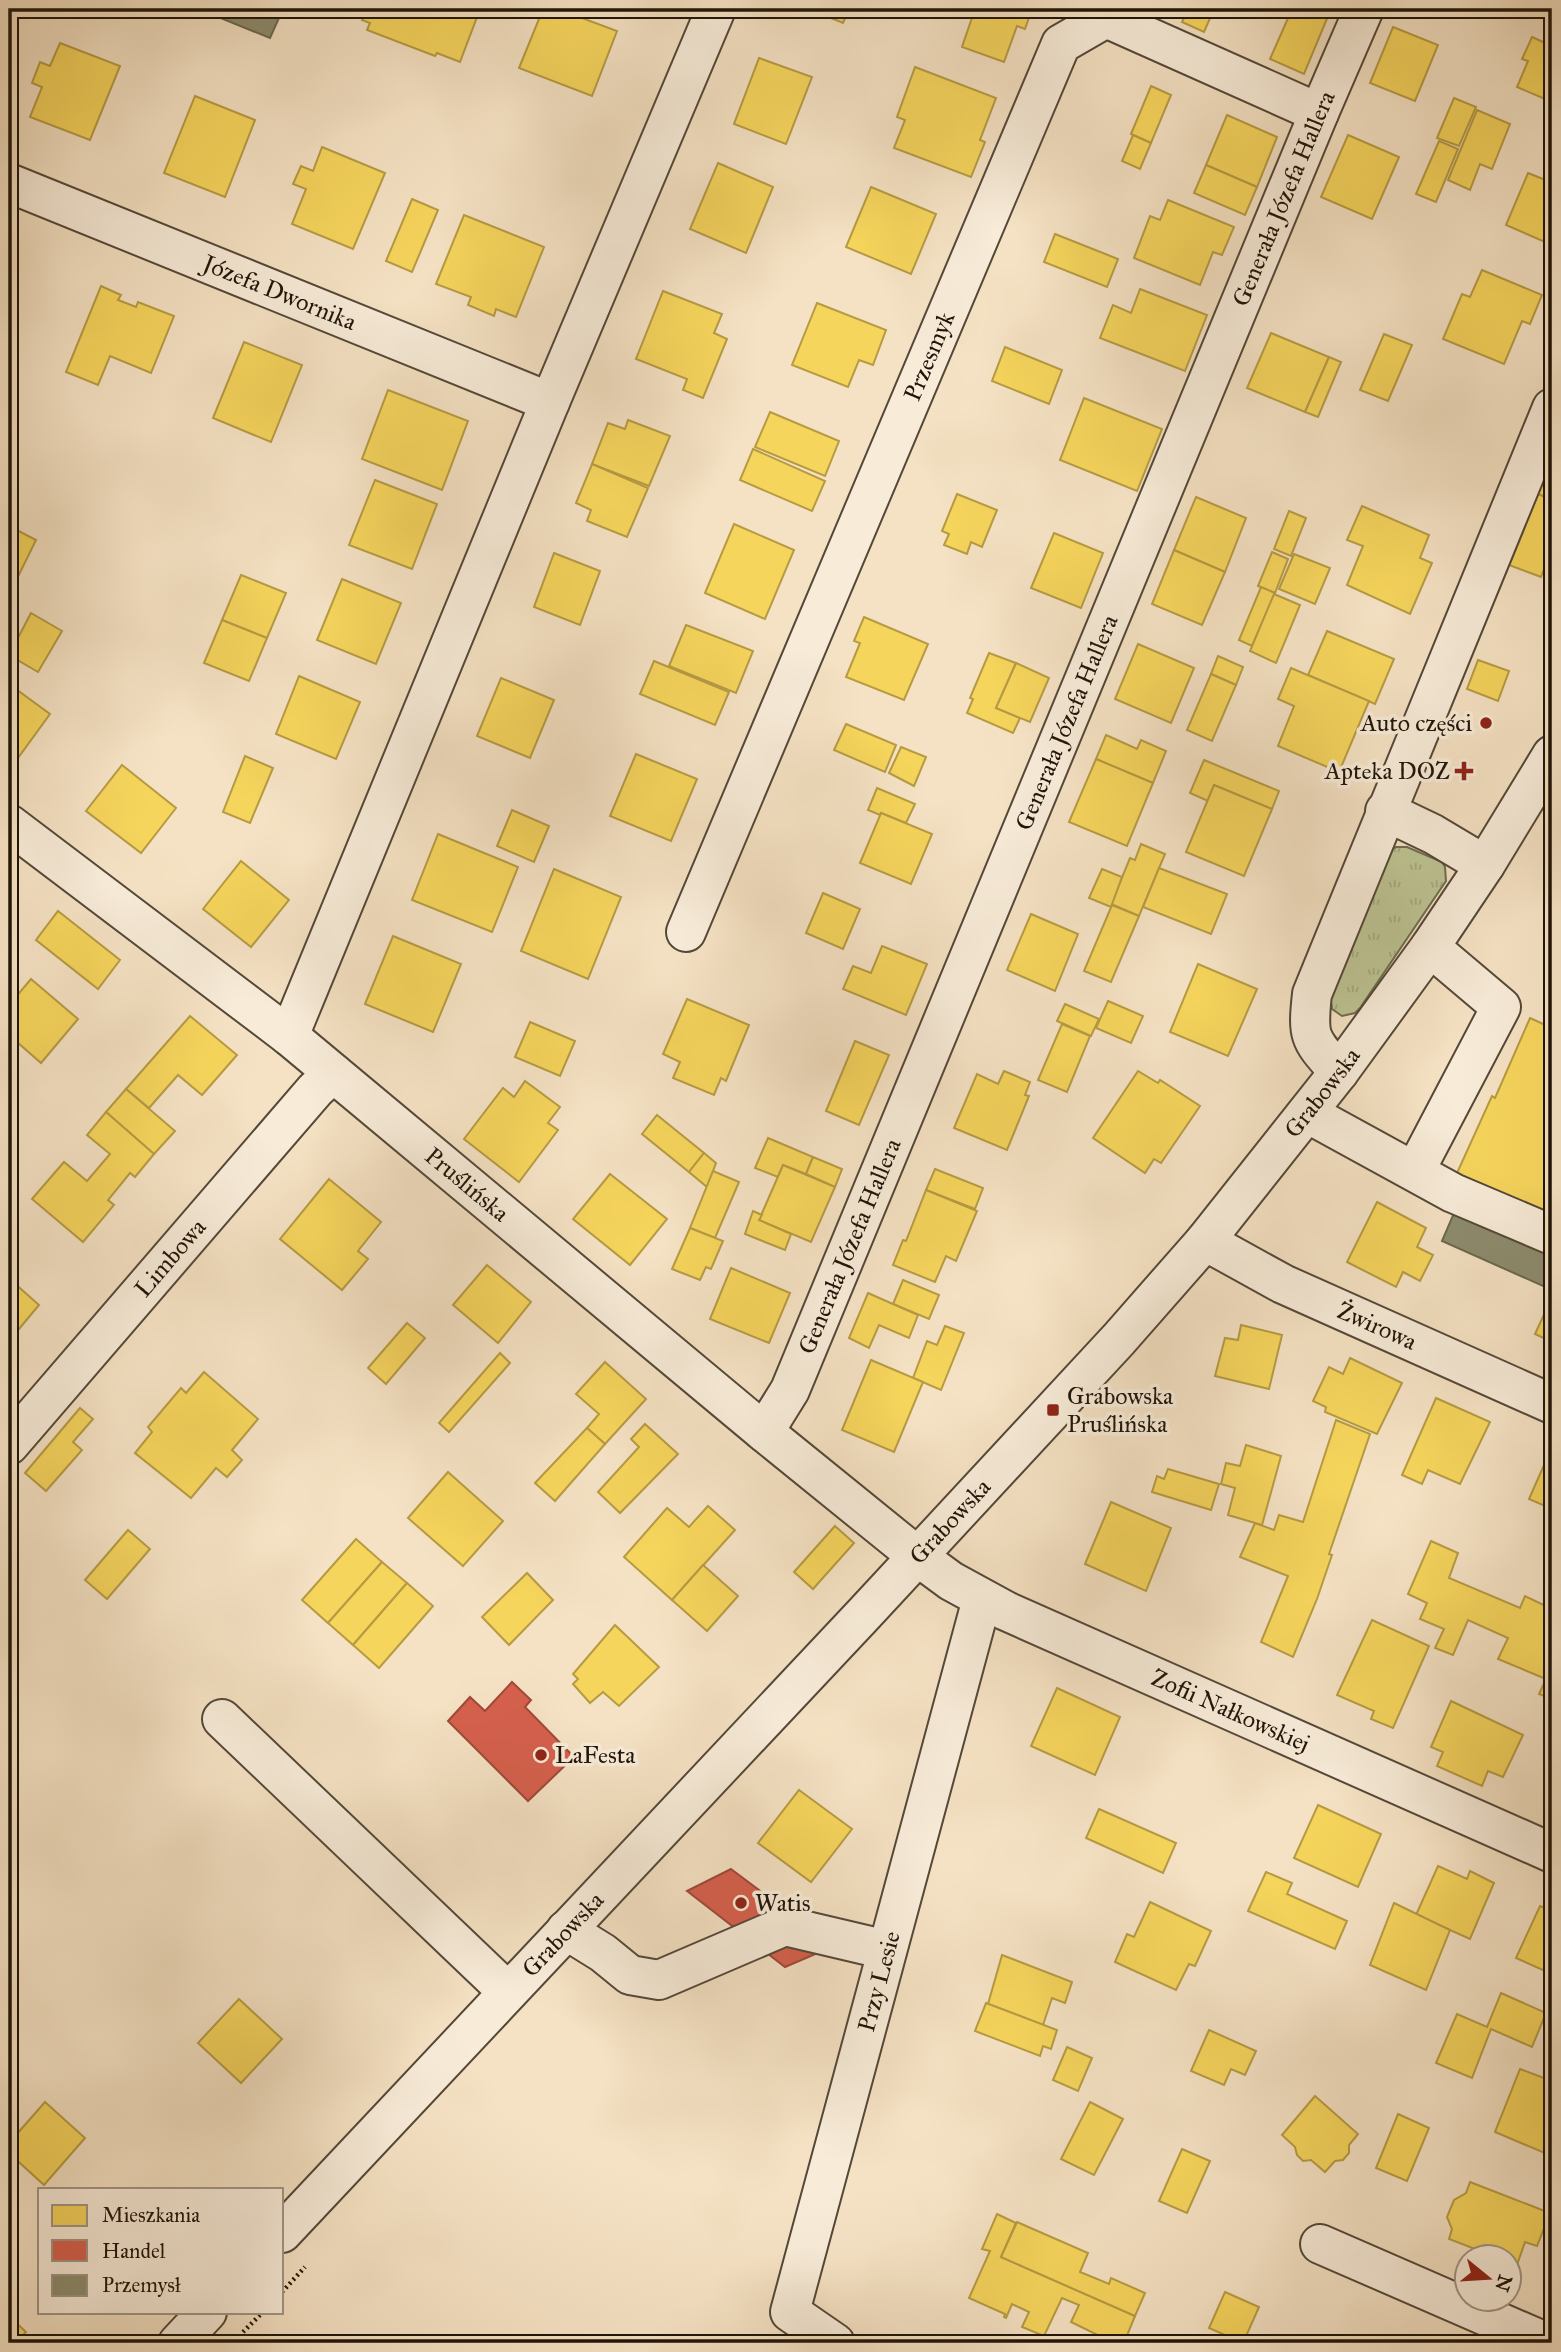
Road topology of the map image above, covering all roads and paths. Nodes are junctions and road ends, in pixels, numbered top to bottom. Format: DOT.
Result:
graph roads {
  1 [pos="716,9"];
  2 [pos="1364,9"];
  3 [pos="1319,113"];
  4 [pos="9,183"];
  5 [pos="550,402"];
  6 [pos="1552,408"];
  7 [pos="1550,762"];
  8 [pos="1385,811"];
  9 [pos="9,824"];
  10 [pos="1485,865"];
  11 [pos="686,932"];
  12 [pos="1430,947"];
  13 [pos="289,1036"];
  14 [pos="1339,1072"];
  15 [pos="333,1073"];
  16 [pos="1307,1113"];
  17 [pos="1415,1171"];
  18 [pos="1552,1235"];
  19 [pos="1205,1241"];
  20 [pos="1552,1404"];
  21 [pos="764,1432"];
  22 [pos="9,1445"];
  23 [pos="917,1556"];
  24 [pos="982,1599"];
  25 [pos="222,1719"];
  26 [pos="1552,1853"];
  27 [pos="566,1930"];
  28 [pos="887,1950"];
  29 [pos="508,1992"];
  30 [pos="284,2231"];
  31 [pos="1320,2244"];
  32 [pos="205,2314"];
  33 [pos="261,2314"];
  34 [pos="786,2328"];
  35 [pos="241,2335"];
  36 [pos="1552,2337"];
  37 [pos="178,2343"];
  38 [pos="835,2343"];
  1 -- 5 [label="street"];
  2 -- 3 [label="street, Generała Józefa Hallera"];
  3 -- 11 [label="street, Przesmyk"];
  3 -- 21 [label="street, Generała Józefa Hallera"];
  4 -- 5 [label="street, Józefa Dwornika"];
  5 -- 13 [label="street"];
  6 -- 8 [label="street"];
  7 -- 10 [label="street, Grabowska"];
  8 -- 10 [label="street"];
  8 -- 14 [label="street"];
  9 -- 13 [label="street, Pruślińska"];
  10 -- 12 [label="street, Grabowska"];
  12 -- 14 [label="street, Grabowska"];
  12 -- 17 [label="street"];
  13 -- 15 [label="street, Pruślińska"];
  14 -- 16 [label="street, Grabowska"];
  15 -- 21 [label="street, Pruślińska"];
  15 -- 22 [label="street, Limbowa"];
  16 -- 17 [label="street"];
  16 -- 19 [label="street, Grabowska"];
  17 -- 18 [label="street"];
  19 -- 20 [label="street, Żwirowa"];
  19 -- 23 [label="street, Grabowska"];
  21 -- 23 [label="street, Pruślińska"];
  23 -- 24 [label="street, Zofii Nałkowskiej"];
  23 -- 27 [label="street, Grabowska"];
  24 -- 26 [label="street, Zofii Nałkowskiej"];
  24 -- 28 [label="street, Przy Lesie"];
  25 -- 29 [label="street"];
  27 -- 28 [label="street"];
  27 -- 29 [label="street, Grabowska"];
  28 -- 34 [label="street, Przy Lesie"];
  29 -- 30 [label="street, Grabowska"];
  31 -- 36 [label="street"];
  32 -- 37 [label="street"];
  33 -- 35 [label="path"];
  34 -- 38 [label="street, Przy Lesie"];
}
